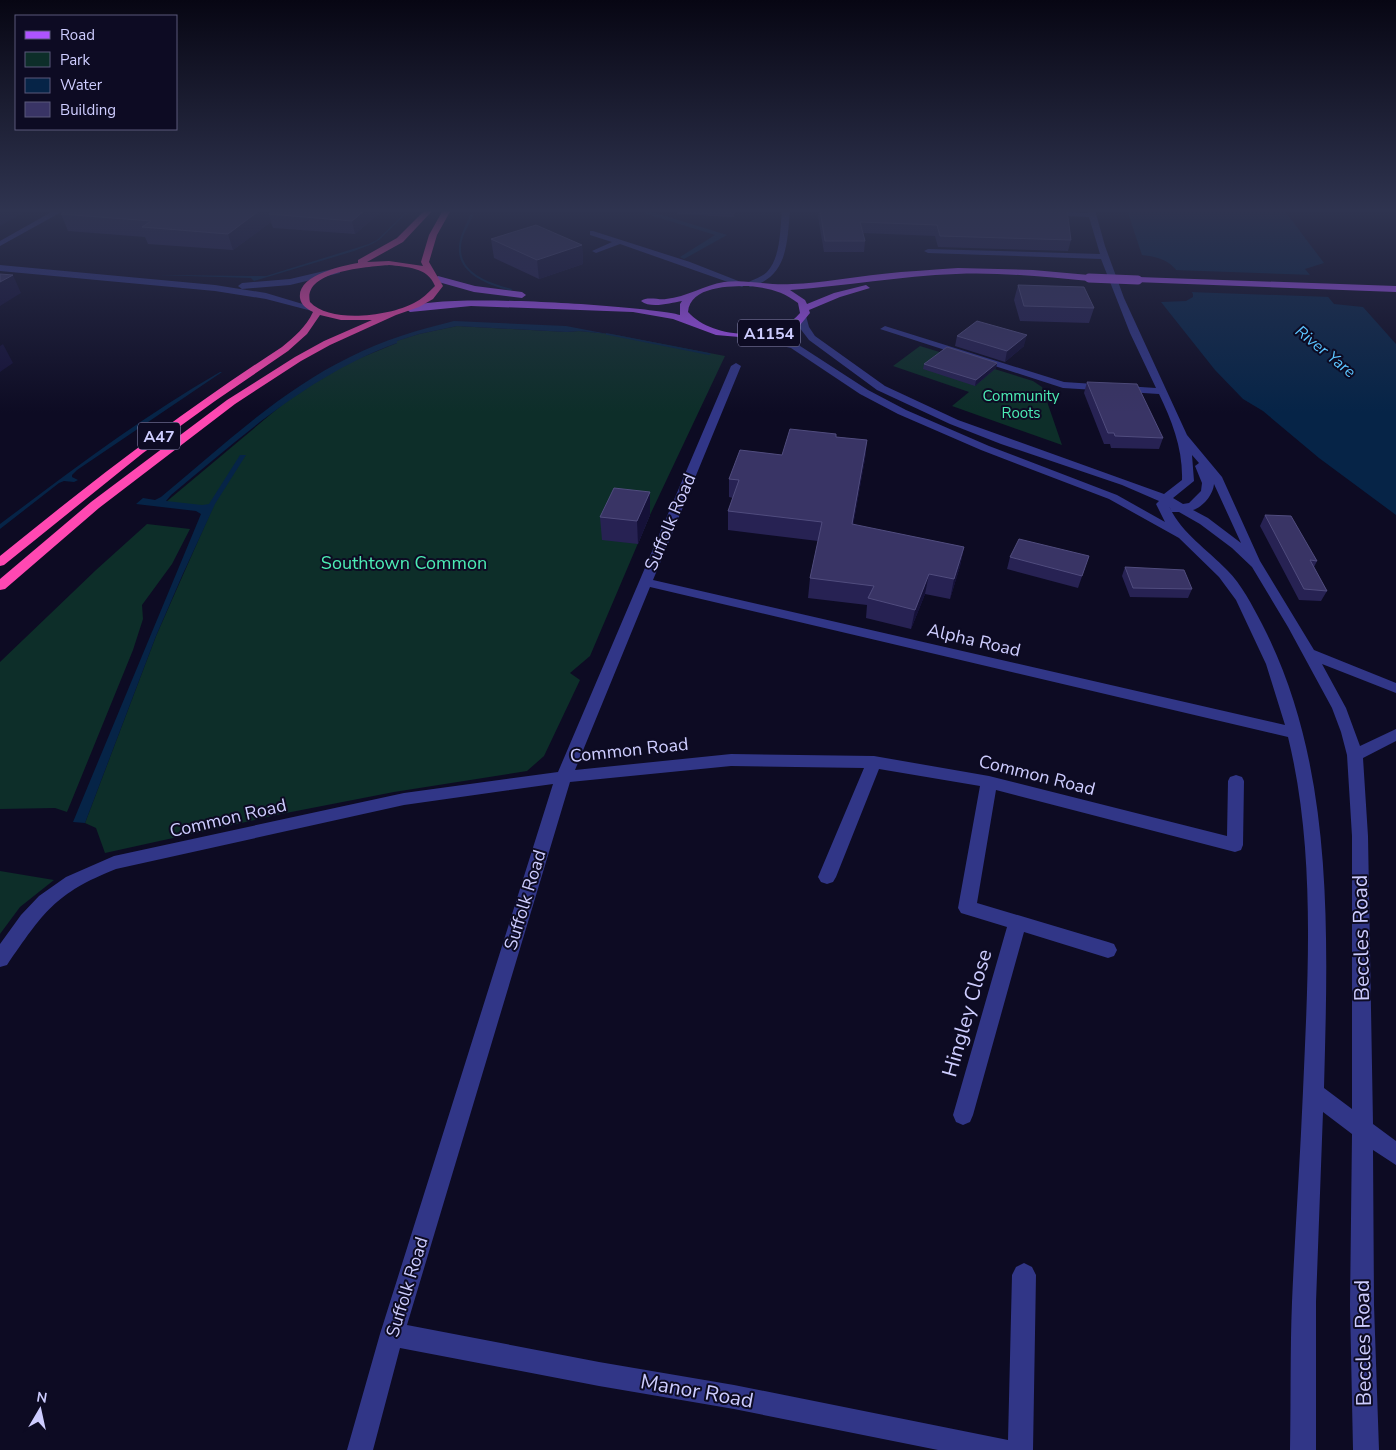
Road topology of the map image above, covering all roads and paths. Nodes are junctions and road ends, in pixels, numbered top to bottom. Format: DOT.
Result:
graph roads {
  1 [pos="104,278"];
  2 [pos="307,278"];
  3 [pos="322,278"];
  4 [pos="436,278"];
  5 [pos="441,278"];
  6 [pos="713,278"];
  7 [pos="725,278"];
  8 [pos="765,278"];
  9 [pos="880,278"];
  10 [pos="1085,278"];
  11 [pos="1089,278"];
  12 [pos="1112,278"];
  13 [pos="746,284"];
  14 [pos="215,288"];
  15 [pos="709,288"];
  16 [pos="776,288"];
  17 [pos="1396,288"];
  18 [pos="691,296"];
  19 [pos="410,309"];
  20 [pos="315,310"];
  21 [pos="804,313"];
  22 [pos="392,314"];
  23 [pos="690,321"];
  24 [pos="885,329"];
  25 [pos="916,329"];
  26 [pos="906,335"];
  27 [pos="751,336"];
  28 [pos="736,366"];
  29 [pos="1161,391"];
  30 [pos="1182,435"];
  31 [pos="1196,453"];
  32 [pos="1113,497"];
  33 [pos="1164,504"];
  34 [pos="1183,509"];
  35 [pos="1186,538"];
  36 [pos="0,562"];
  37 [pos="1257,565"];
  38 [pos="645,582"];
  39 [pos="0,586"];
  40 [pos="1310,653"];
  41 [pos="1396,688"];
  42 [pos="1295,733"];
  43 [pos="1396,734"];
  44 [pos="1355,755"];
  45 [pos="874,762"];
  46 [pos="563,777"];
  47 [pos="1236,781"];
  48 [pos="989,782"];
  49 [pos="827,877"];
  50 [pos="1017,924"];
  51 [pos="1108,950"];
  52 [pos="0,959"];
  53 [pos="1314,1093"];
  54 [pos="963,1116"];
  55 [pos="1362,1127"];
  56 [pos="1396,1154"];
  57 [pos="1024,1275"];
  58 [pos="392,1334"];
  59 [pos="360,1450"];
  60 [pos="1002,1450"];
  61 [pos="1020,1450"];
  62 [pos="1303,1450"];
  63 [pos="1366,1450"];
  1 -- 14 [label="street"];
  2 -- 14 [label="street"];
  3 -- 20 [label="highway"];
  4 -- 19 [label="highway"];
  5 -- 18 [label="main road, A1154"];
  6 -- 15 [label="street"];
  7 -- 13 [label="street"];
  8 -- 13 [label="street"];
  9 -- 16 [label="main road, A1154"];
  10 -- 11 [label="main road, A1154"];
  11 -- 17 [label="main road, A1154, bridge"];
  11 -- 21 [label="main road, A1154"];
  12 -- 29 [label="street"];
  13 -- 15 [label="main road, A1154"];
  13 -- 16 [label="main road, A1154"];
  14 -- 20 [label="street"];
  15 -- 18 [label="main road, A1154"];
  16 -- 21 [label="main road, A1154"];
  18 -- 23 [label="main road"];
  19 -- 22 [label="highway"];
  19 -- 23 [label="main road, A1154"];
  20 -- 22 [label="highway"];
  20 -- 36 [label="highway, A47"];
  21 -- 27 [label="main road, A1154"];
  21 -- 33 [label="street"];
  22 -- 39 [label="highway, A47"];
  23 -- 27 [label="main road, A1154"];
  24 -- 26 [label="street"];
  25 -- 26 [label="street"];
  26 -- 29 [label="street"];
  27 -- 32 [label="street"];
  28 -- 38 [label="street, Suffolk Road"];
  29 -- 30 [label="street"];
  30 -- 31 [label="street"];
  30 -- 33 [label="street"];
  31 -- 34 [label="street"];
  31 -- 37 [label="street"];
  32 -- 33 [label="street"];
  32 -- 35 [label="street"];
  33 -- 34 [label="street"];
  33 -- 35 [label="street"];
  34 -- 37 [label="street, Beccles Road"];
  35 -- 42 [label="street"];
  37 -- 40 [label="street, Beccles Road"];
  38 -- 42 [label="street, Alpha Road"];
  38 -- 46 [label="street, Suffolk Road"];
  40 -- 41 [label="street"];
  40 -- 44 [label="street, Beccles Road"];
  42 -- 53 [label="street"];
  43 -- 44 [label="street"];
  44 -- 55 [label="street, Beccles Road"];
  45 -- 46 [label="street, Common Road"];
  45 -- 48 [label="street, Common Road"];
  45 -- 49 [label="street"];
  46 -- 52 [label="street, Common Road"];
  46 -- 58 [label="street, Suffolk Road"];
  47 -- 48 [label="street, Common Road"];
  48 -- 50 [label="street"];
  50 -- 51 [label="street"];
  50 -- 54 [label="street, Hingley Close"];
  53 -- 55 [label="street"];
  53 -- 62 [label="street"];
  55 -- 56 [label="street"];
  55 -- 63 [label="street, Beccles Road"];
  57 -- 61 [label="street"];
  58 -- 59 [label="street, Suffolk Road"];
  58 -- 60 [label="street, Manor Road"];
}
